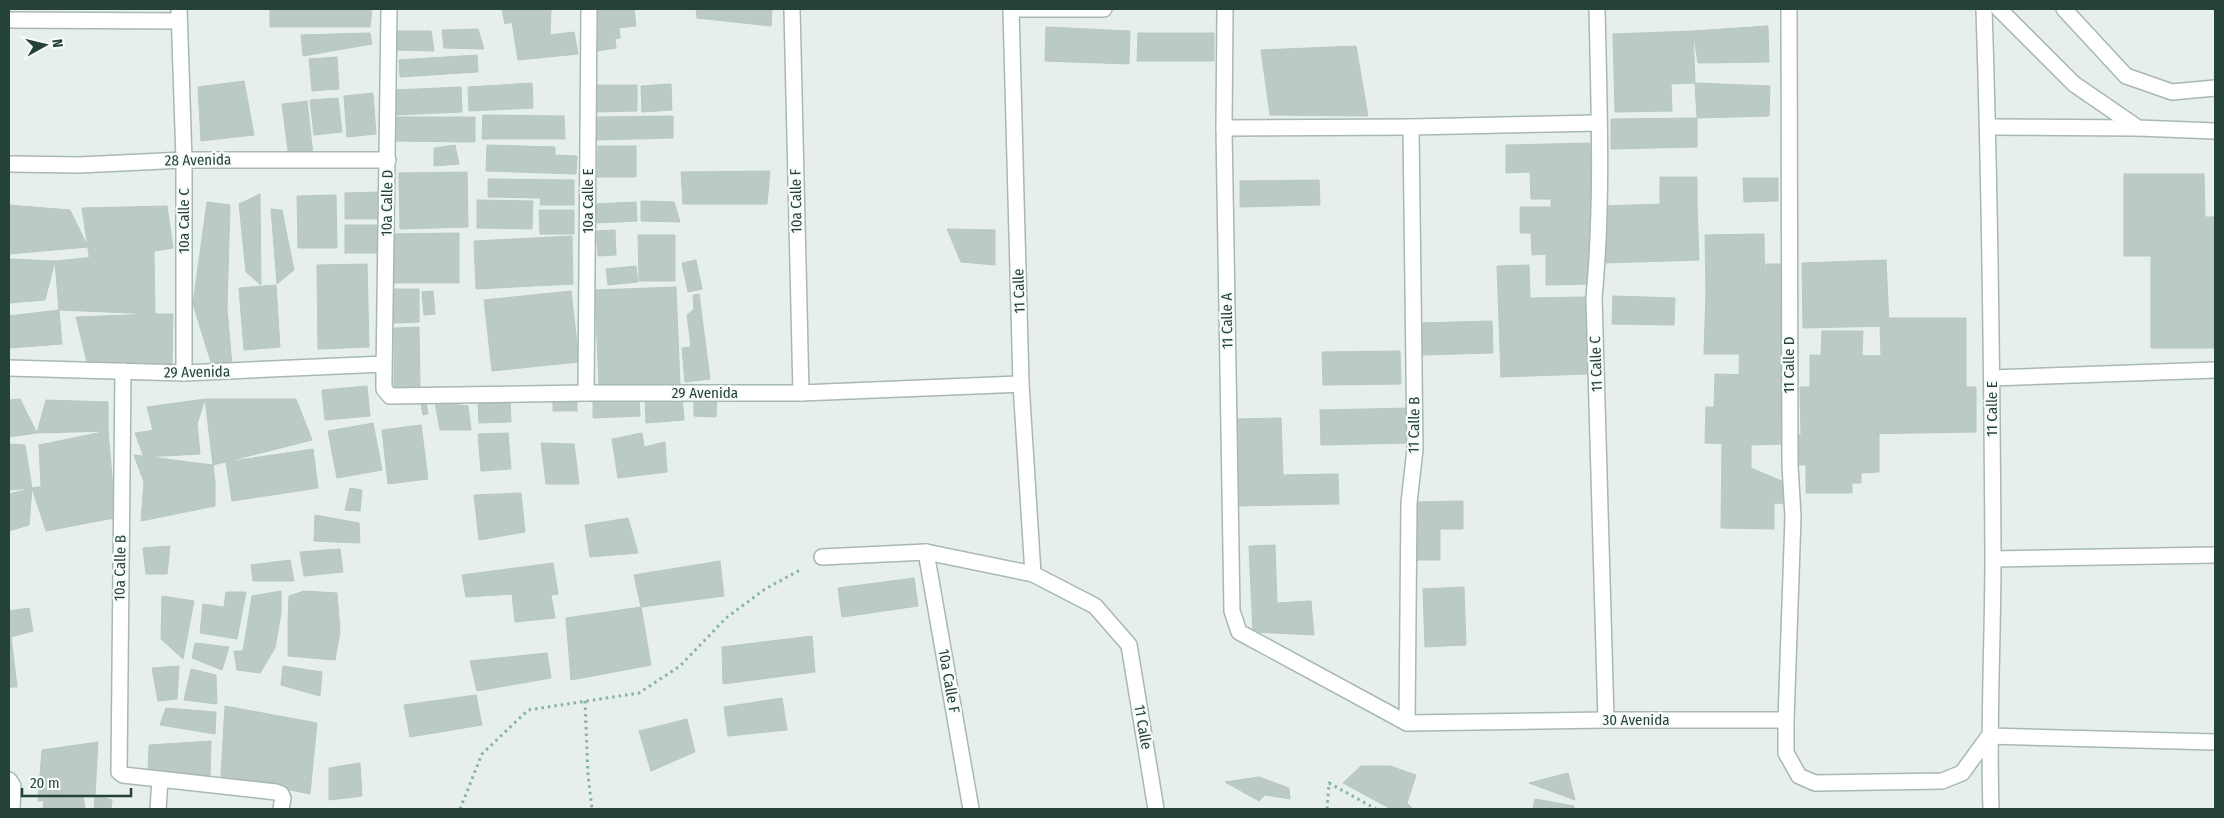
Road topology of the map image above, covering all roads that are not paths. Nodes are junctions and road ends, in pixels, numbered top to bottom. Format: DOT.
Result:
graph roads {
  1 [pos="389,9"];
  2 [pos="589,9"];
  3 [pos="792,9"];
  4 [pos="1011,9"];
  5 [pos="1018,9"];
  6 [pos="1104,9"];
  7 [pos="1225,9"];
  8 [pos="1597,9"];
  9 [pos="1789,9"];
  10 [pos="1984,9"];
  11 [pos="1999,9"];
  12 [pos="2065,9"];
  13 [pos="178,15"];
  14 [pos="9,20"];
  15 [pos="2215,88"];
  16 [pos="1599,123"];
  17 [pos="1410,127"];
  18 [pos="1988,127"];
  19 [pos="1224,128"];
  20 [pos="2138,128"];
  21 [pos="2215,131"];
  22 [pos="184,160"];
  23 [pos="388,160"];
  24 [pos="9,164"];
  25 [pos="384,364"];
  26 [pos="9,368"];
  27 [pos="2215,370"];
  28 [pos="123,371"];
  29 [pos="184,373"];
  30 [pos="1992,378"];
  31 [pos="1021,384"];
  32 [pos="586,393"];
  33 [pos="800,393"];
  34 [pos="390,396"];
  35 [pos="926,552"];
  36 [pos="2215,555"];
  37 [pos="822,558"];
  38 [pos="1993,559"];
  39 [pos="1033,574"];
  40 [pos="1239,632"];
  41 [pos="1606,720"];
  42 [pos="1786,720"];
  43 [pos="1407,723"];
  44 [pos="1988,736"];
  45 [pos="2215,742"];
  46 [pos="9,780"];
  47 [pos="160,780"];
  48 [pos="282,804"];
  49 [pos="12,809"];
  50 [pos="158,809"];
  51 [pos="971,809"];
  52 [pos="1156,809"];
  53 [pos="1991,809"];
  1 -- 23 [label="street, 10a Calle D"];
  2 -- 32 [label="street, 10a Calle E"];
  3 -- 33 [label="street, 10a Calle F"];
  4 -- 31 [label="street, 11 Calle"];
  5 -- 6 [label="street"];
  7 -- 19 [label="street, 11 Calle A"];
  8 -- 16 [label="street, 11 Calle C"];
  9 -- 42 [label="street, 11 Calle D"];
  10 -- 18 [label="street, 11 Calle E"];
  11 -- 20 [label="street"];
  12 -- 15 [label="street"];
  13 -- 14 [label="street"];
  13 -- 22 [label="street, 10a Calle C"];
  16 -- 17 [label="street"];
  16 -- 41 [label="street, 11 Calle C"];
  17 -- 19 [label="street"];
  17 -- 43 [label="street, 11 Calle B"];
  18 -- 20 [label="street"];
  18 -- 30 [label="street, 11 Calle E"];
  19 -- 40 [label="street, 11 Calle A"];
  20 -- 21 [label="street"];
  22 -- 23 [label="street, 28 Avenida"];
  22 -- 24 [label="street, 28 Avenida"];
  22 -- 29 [label="street, 10a Calle C"];
  23 -- 25 [label="street, 10a Calle D"];
  25 -- 29 [label="street, 29 Avenida"];
  25 -- 34 [label="street, 10a Calle D"];
  26 -- 28 [label="street, 29 Avenida"];
  27 -- 30 [label="street"];
  28 -- 29 [label="street, 29 Avenida"];
  28 -- 47 [label="street, 10a Calle B"];
  30 -- 38 [label="street, 11 Calle E"];
  31 -- 33 [label="street, 29 Avenida"];
  31 -- 39 [label="street, 11 Calle"];
  32 -- 33 [label="street, 29 Avenida"];
  32 -- 34 [label="street, 29 Avenida"];
  35 -- 37 [label="street"];
  35 -- 39 [label="street"];
  35 -- 51 [label="street, 10a Calle F"];
  36 -- 38 [label="street"];
  38 -- 44 [label="street, 11 Calle E"];
  39 -- 52 [label="street, 11 Calle"];
  40 -- 43 [label="street, 30 Avenida"];
  41 -- 42 [label="street, 30 Avenida"];
  41 -- 43 [label="street, 30 Avenida"];
  42 -- 44 [label="street"];
  44 -- 45 [label="street"];
  44 -- 53 [label="street, 11 Calle E"];
  46 -- 49 [label="street"];
  47 -- 48 [label="street"];
  47 -- 50 [label="street"];
}
